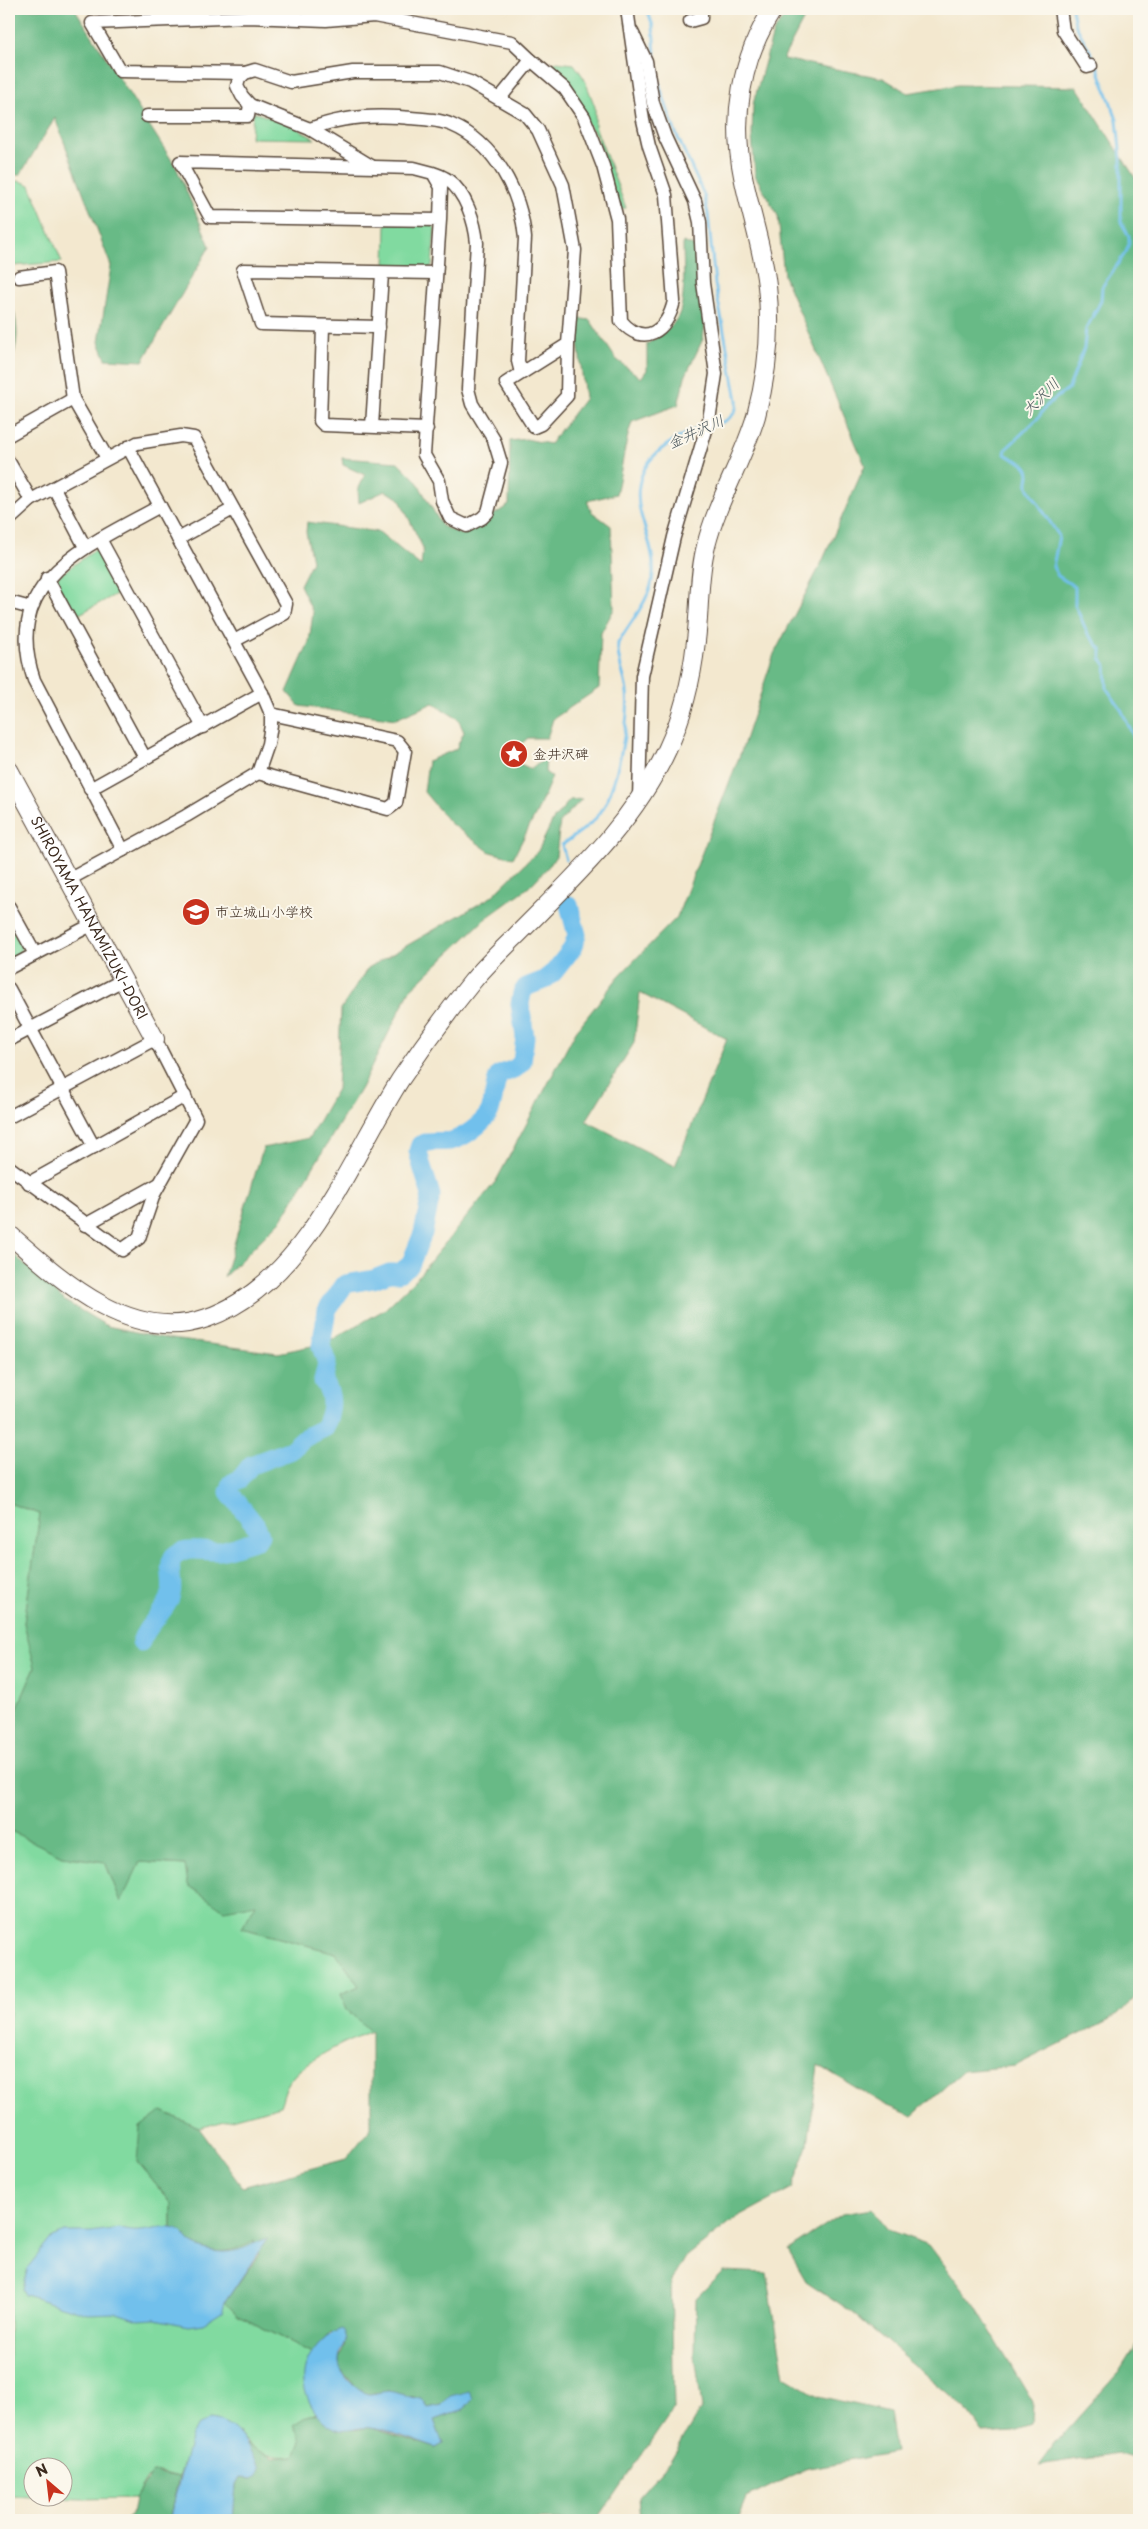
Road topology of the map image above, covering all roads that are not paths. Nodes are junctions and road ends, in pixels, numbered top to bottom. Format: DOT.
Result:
graph roads {
  1 [pos="627,9"];
  2 [pos="701,9"];
  3 [pos="773,9"];
  4 [pos="1060,9"];
  5 [pos="248,13"];
  6 [pos="690,21"];
  7 [pos="632,32"];
  8 [pos="531,60"];
  9 [pos="1091,66"];
  10 [pos="245,73"];
  11 [pos="500,98"];
  12 [pos="250,104"];
  13 [pos="146,116"];
  14 [pos="310,129"];
  15 [pos="372,166"];
  16 [pos="433,173"];
  17 [pos="440,220"];
  18 [pos="435,273"];
  19 [pos="382,274"];
  20 [pos="19,277"];
  21 [pos="323,327"];
  22 [pos="379,327"];
  23 [pos="568,344"];
  24 [pos="521,373"];
  25 [pos="73,399"];
  26 [pos="372,426"];
  27 [pos="427,429"];
  28 [pos="9,435"];
  29 [pos="128,447"];
  30 [pos="107,458"];
  31 [pos="9,462"];
  32 [pos="54,488"];
  33 [pos="31,500"];
  34 [pos="160,506"];
  35 [pos="233,509"];
  36 [pos="9,520"];
  37 [pos="100,539"];
  38 [pos="178,539"];
  39 [pos="86,547"];
  40 [pos="48,578"];
  41 [pos="9,602"];
  42 [pos="30,608"];
  43 [pos="234,641"];
  44 [pos="262,693"];
  45 [pos="271,714"];
  46 [pos="203,727"];
  47 [pos="145,758"];
  48 [pos="9,770"];
  49 [pos="258,773"];
  50 [pos="90,789"];
  51 [pos="639,803"];
  52 [pos="123,850"];
  53 [pos="68,880"];
  54 [pos="9,908"];
  55 [pos="93,924"];
  56 [pos="35,954"];
  57 [pos="9,968"];
  58 [pos="123,980"];
  59 [pos="9,989"];
  60 [pos="30,1029"];
  61 [pos="155,1039"];
  62 [pos="9,1040"];
  63 [pos="62,1088"];
  64 [pos="185,1096"];
  65 [pos="9,1117"];
  66 [pos="94,1147"];
  67 [pos="9,1167"];
  68 [pos="29,1183"];
  69 [pos="159,1184"];
  70 [pos="85,1224"];
  71 [pos="9,1234"];
  1 -- 7 [label="street"];
  2 -- 6 [label="street"];
  3 -- 51 [label="street"];
  4 -- 9 [label="street"];
  5 -- 8 [label="street"];
  5 -- 10 [label="street"];
  7 -- 8 [label="street"];
  7 -- 51 [label="street"];
  8 -- 11 [label="street"];
  10 -- 11 [label="street"];
  10 -- 12 [label="street"];
  11 -- 23 [label="street"];
  12 -- 13 [label="street"];
  12 -- 14 [label="street"];
  14 -- 15 [label="street"];
  14 -- 24 [label="street"];
  15 -- 16 [label="street"];
  15 -- 17 [label="street"];
  16 -- 17 [label="street"];
  16 -- 27 [label="street"];
  17 -- 18 [label="street"];
  18 -- 19 [label="street"];
  18 -- 27 [label="street"];
  19 -- 21 [label="street"];
  19 -- 22 [label="street"];
  20 -- 25 [label="street"];
  21 -- 22 [label="street"];
  21 -- 26 [label="street"];
  22 -- 26 [label="street"];
  23 -- 24 [label="street"];
  23 -- 24 [label="street"];
  25 -- 28 [label="street"];
  25 -- 30 [label="street"];
  26 -- 27 [label="street"];
  29 -- 30 [label="street"];
  29 -- 34 [label="street"];
  29 -- 35 [label="street"];
  30 -- 32 [label="street"];
  31 -- 33 [label="street"];
  32 -- 33 [label="street"];
  32 -- 39 [label="street"];
  33 -- 36 [label="street"];
  34 -- 37 [label="street"];
  34 -- 38 [label="street"];
  35 -- 38 [label="street"];
  35 -- 43 [label="street"];
  37 -- 39 [label="street"];
  37 -- 46 [label="street"];
  38 -- 43 [label="street"];
  39 -- 40 [label="street"];
  40 -- 42 [label="street"];
  40 -- 47 [label="street"];
  41 -- 42 [label="street"];
  42 -- 50 [label="street"];
  43 -- 44 [label="street"];
  44 -- 45 [label="street"];
  44 -- 46 [label="street"];
  45 -- 49 [label="street"];
  45 -- 49 [label="street"];
  46 -- 47 [label="street"];
  47 -- 50 [label="street"];
  48 -- 53 [label="street, SHIROYAMA HANAMIZUKI-DORI"];
  49 -- 52 [label="street"];
  50 -- 52 [label="street"];
  51 -- 71 [label="street"];
  52 -- 53 [label="street"];
  53 -- 55 [label="street, SHIROYAMA HANAMIZUKI-DORI"];
  54 -- 56 [label="street"];
  55 -- 56 [label="street"];
  55 -- 58 [label="street, SHIROYAMA HANAMIZUKI-DORI"];
  56 -- 57 [label="street"];
  58 -- 60 [label="street"];
  58 -- 61 [label="street, SHIROYAMA HANAMIZUKI-DORI"];
  59 -- 60 [label="street"];
  60 -- 62 [label="street"];
  60 -- 63 [label="street"];
  61 -- 63 [label="street"];
  61 -- 64 [label="street"];
  63 -- 65 [label="street"];
  63 -- 66 [label="street"];
  64 -- 66 [label="street"];
  64 -- 69 [label="street"];
  66 -- 68 [label="street"];
  67 -- 68 [label="street"];
  68 -- 70 [label="street"];
  69 -- 70 [label="street"];
  69 -- 70 [label="street"];
}
